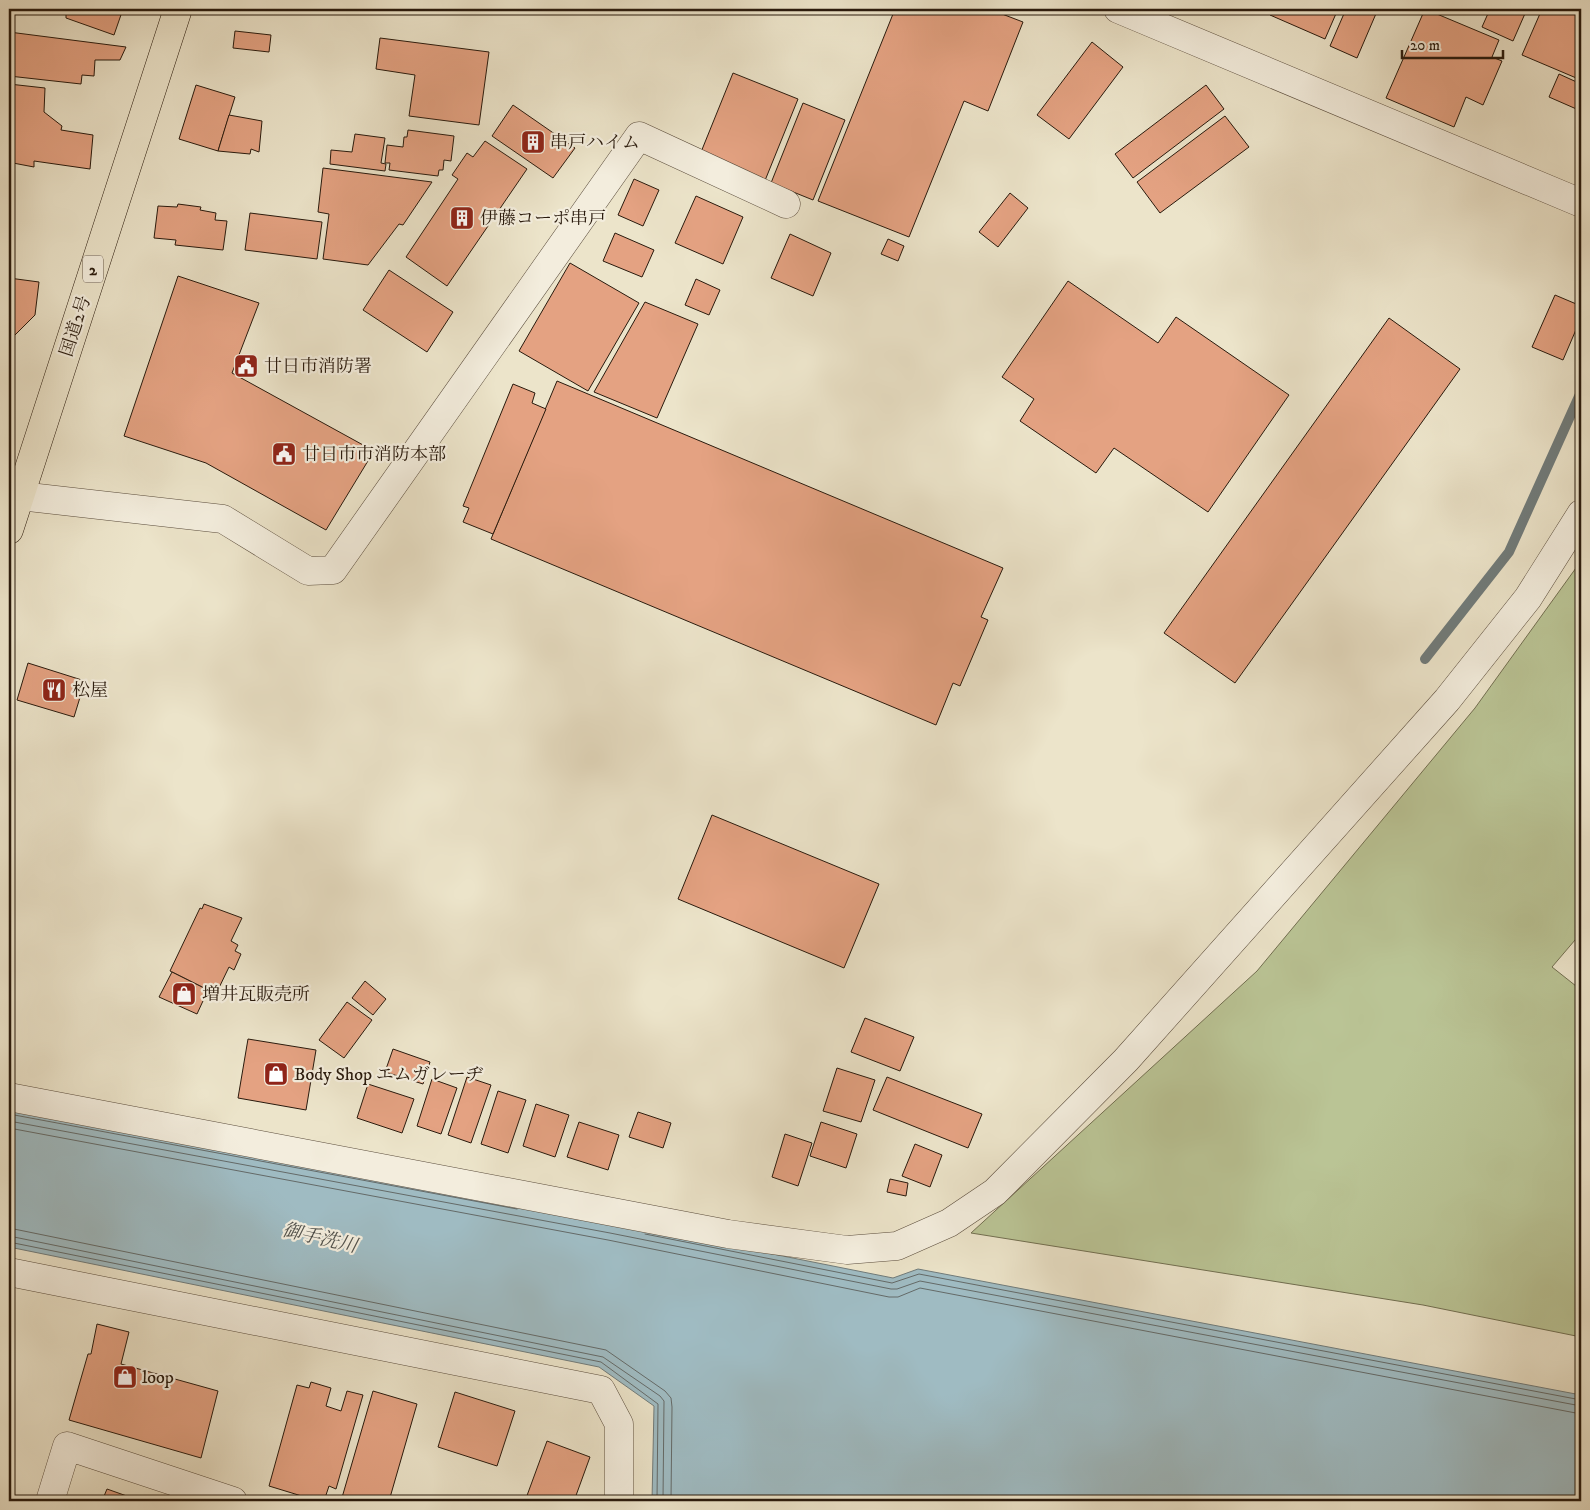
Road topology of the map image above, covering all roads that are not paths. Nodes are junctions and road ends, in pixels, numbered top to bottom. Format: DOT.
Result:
graph roads {
  1 [pos="178,9"];
  2 [pos="1118,9"];
  3 [pos="1581,203"];
  4 [pos="786,204"];
  5 [pos="20,496"];
  6 [pos="1581,514"];
  7 [pos="9,530"];
  8 [pos="9,1097"];
  9 [pos="9,1272"];
  10 [pos="50,1501"];
  11 [pos="233,1501"];
  12 [pos="618,1501"];
  1 -- 5 [label="highway, 国道2号 / 2"];
  2 -- 3 [label="street"];
  4 -- 5 [label="street"];
  5 -- 7 [label="highway, 国道2号 / 2"];
  6 -- 8 [label="street"];
  9 -- 12 [label="street"];
  10 -- 11 [label="street"];
}
